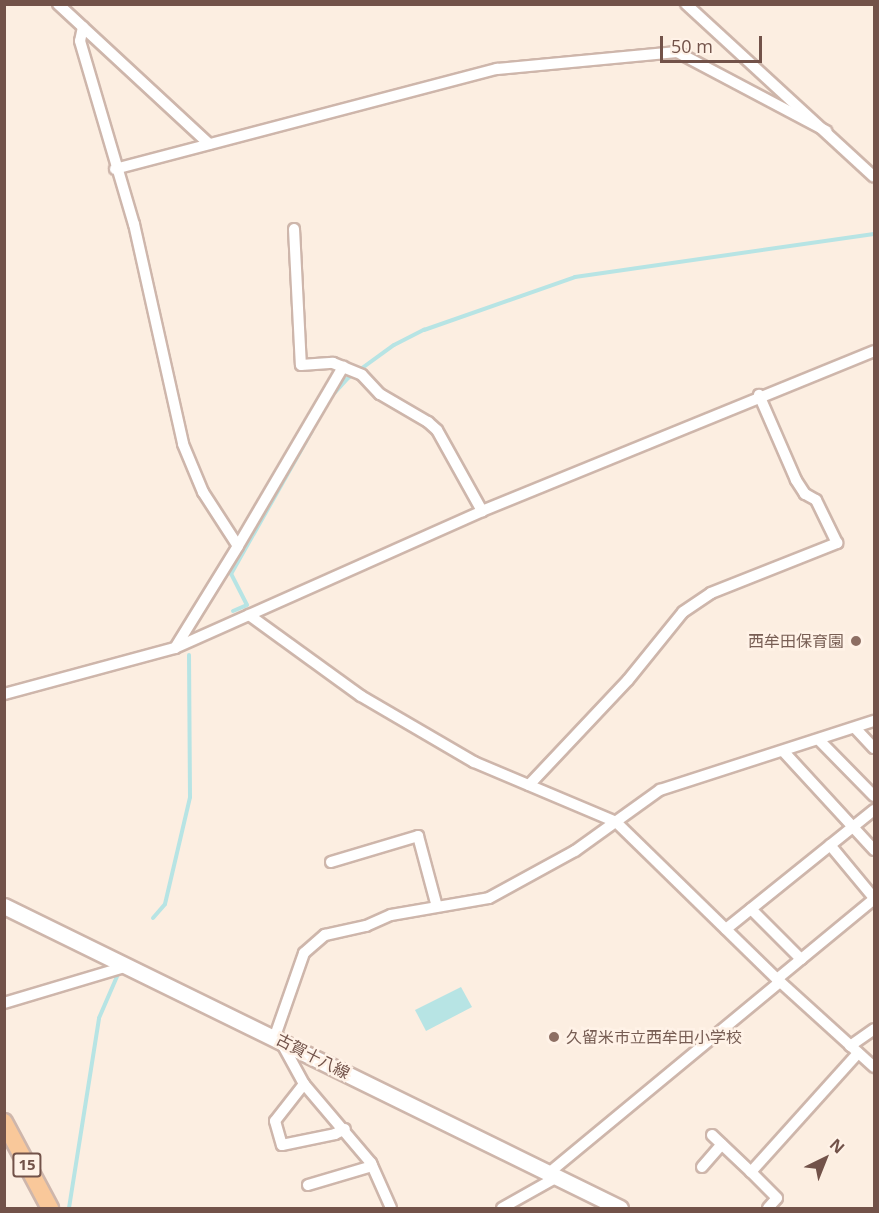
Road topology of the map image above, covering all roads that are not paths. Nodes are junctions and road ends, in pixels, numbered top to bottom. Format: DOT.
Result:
graph roads {
  1 [pos="58,4"];
  2 [pos="686,4"];
  3 [pos="82,27"];
  4 [pos="826,131"];
  5 [pos="209,144"];
  6 [pos="114,169"];
  7 [pos="874,177"];
  8 [pos="294,229"];
  9 [pos="874,351"];
  10 [pos="343,367"];
  11 [pos="759,395"];
  12 [pos="482,510"];
  13 [pos="238,546"];
  14 [pos="249,615"];
  15 [pos="175,648"];
  16 [pos="4,694"];
  17 [pos="874,721"];
  18 [pos="856,729"];
  19 [pos="820,741"];
  20 [pos="874,748"];
  21 [pos="784,752"];
  22 [pos="529,785"];
  23 [pos="874,796"];
  24 [pos="874,810"];
  25 [pos="616,822"];
  26 [pos="854,826"];
  27 [pos="830,845"];
  28 [pos="874,850"];
  29 [pos="331,862"];
  30 [pos="874,898"];
  31 [pos="4,906"];
  32 [pos="437,907"];
  33 [pos="751,909"];
  34 [pos="726,929"];
  35 [pos="801,959"];
  36 [pos="125,968"];
  37 [pos="778,980"];
  38 [pos="4,1004"];
  39 [pos="874,1029"];
  40 [pos="277,1038"];
  41 [pos="854,1050"];
  42 [pos="874,1067"];
  43 [pos="304,1084"];
  44 [pos="4,1122"];
  45 [pos="345,1129"];
  46 [pos="712,1135"];
  47 [pos="722,1144"];
  48 [pos="372,1166"];
  49 [pos="702,1167"];
  50 [pos="752,1172"];
  51 [pos="555,1174"];
  52 [pos="308,1185"];
  53 [pos="615,1208"];
  54 [pos="50,1209"];
  55 [pos="391,1209"];
  56 [pos="502,1209"];
  57 [pos="768,1209"];
  1 -- 3 [label="street"];
  2 -- 4 [label="street"];
  3 -- 5 [label="street"];
  3 -- 6 [label="street"];
  4 -- 5 [label="street"];
  4 -- 7 [label="street"];
  5 -- 6 [label="street"];
  6 -- 13 [label="street"];
  8 -- 10 [label="street"];
  9 -- 11 [label="street"];
  10 -- 12 [label="street"];
  10 -- 13 [label="street"];
  11 -- 12 [label="street"];
  11 -- 22 [label="street"];
  12 -- 14 [label="street"];
  13 -- 15 [label="street"];
  14 -- 15 [label="street"];
  14 -- 22 [label="street"];
  15 -- 16 [label="street"];
  17 -- 18 [label="street"];
  18 -- 19 [label="street"];
  18 -- 20 [label="street"];
  19 -- 21 [label="street"];
  19 -- 23 [label="street"];
  21 -- 25 [label="street"];
  21 -- 26 [label="street"];
  22 -- 25 [label="street"];
  24 -- 26 [label="street"];
  25 -- 32 [label="street"];
  25 -- 34 [label="street"];
  26 -- 27 [label="street"];
  26 -- 28 [label="street"];
  27 -- 30 [label="street"];
  27 -- 33 [label="street"];
  29 -- 32 [label="street"];
  30 -- 35 [label="street"];
  31 -- 36 [label="main road, 古賀十八線"];
  32 -- 40 [label="street"];
  33 -- 34 [label="street"];
  33 -- 35 [label="street"];
  34 -- 37 [label="street"];
  35 -- 37 [label="street"];
  36 -- 38 [label="street"];
  36 -- 40 [label="main road, 古賀十八線"];
  37 -- 41 [label="street"];
  37 -- 51 [label="street"];
  39 -- 41 [label="street"];
  40 -- 43 [label="street"];
  40 -- 51 [label="main road, 古賀十八線"];
  41 -- 42 [label="street"];
  41 -- 50 [label="street"];
  43 -- 45 [label="street"];
  43 -- 45 [label="street"];
  44 -- 54 [label="main road, 15"];
  45 -- 48 [label="street"];
  46 -- 47 [label="street"];
  47 -- 49 [label="street"];
  47 -- 50 [label="street"];
  48 -- 52 [label="street"];
  48 -- 55 [label="street"];
  50 -- 57 [label="street"];
  51 -- 53 [label="main road, 古賀十八線"];
  51 -- 56 [label="street"];
}
